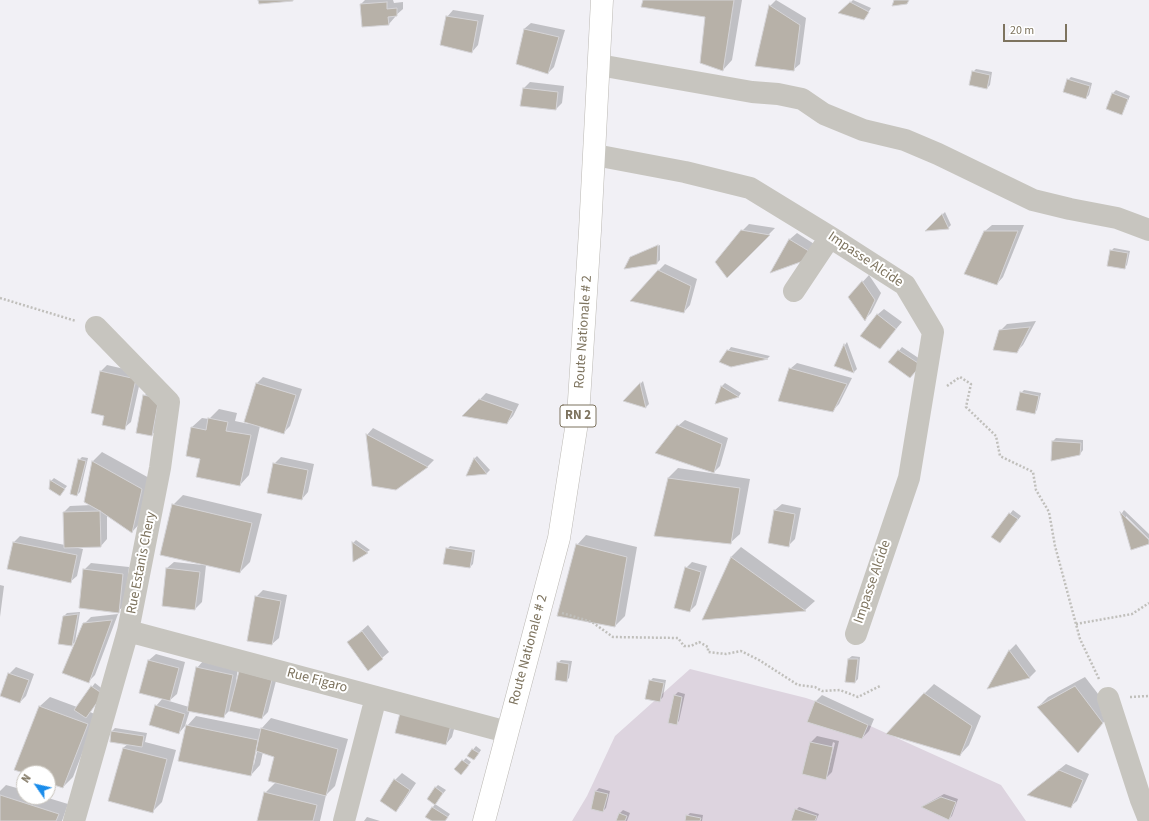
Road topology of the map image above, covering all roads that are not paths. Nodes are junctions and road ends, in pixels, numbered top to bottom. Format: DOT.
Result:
graph roads {
  1 [pos="602,0"];
  2 [pos="599,65"];
  3 [pos="595,155"];
  4 [pos="1149,230"];
  5 [pos="830,237"];
  6 [pos="794,291"];
  7 [pos="96,327"];
  8 [pos="128,631"];
  9 [pos="856,634"];
  10 [pos="376,697"];
  11 [pos="1108,698"];
  12 [pos="507,732"];
  13 [pos="1149,820"];
  14 [pos="74,821"];
  15 [pos="344,821"];
  16 [pos="484,821"];
  1 -- 2 [label="main road, Route Nationale # 2 / RN 2"];
  2 -- 3 [label="main road, Route Nationale # 2 / RN 2"];
  2 -- 4 [label="street"];
  3 -- 5 [label="street, Impasse Alcide"];
  3 -- 12 [label="main road, Route Nationale # 2 / RN 2"];
  5 -- 6 [label="street"];
  5 -- 9 [label="street, Impasse Alcide"];
  7 -- 8 [label="street, Rue Estanis Chery"];
  8 -- 10 [label="street, Rue Figaro"];
  8 -- 14 [label="street, Rue Estanis Chery"];
  10 -- 12 [label="street, Rue Figaro"];
  10 -- 15 [label="street"];
  11 -- 13 [label="street"];
  12 -- 16 [label="main road, Route Nationale # 2 / RN 2"];
}
